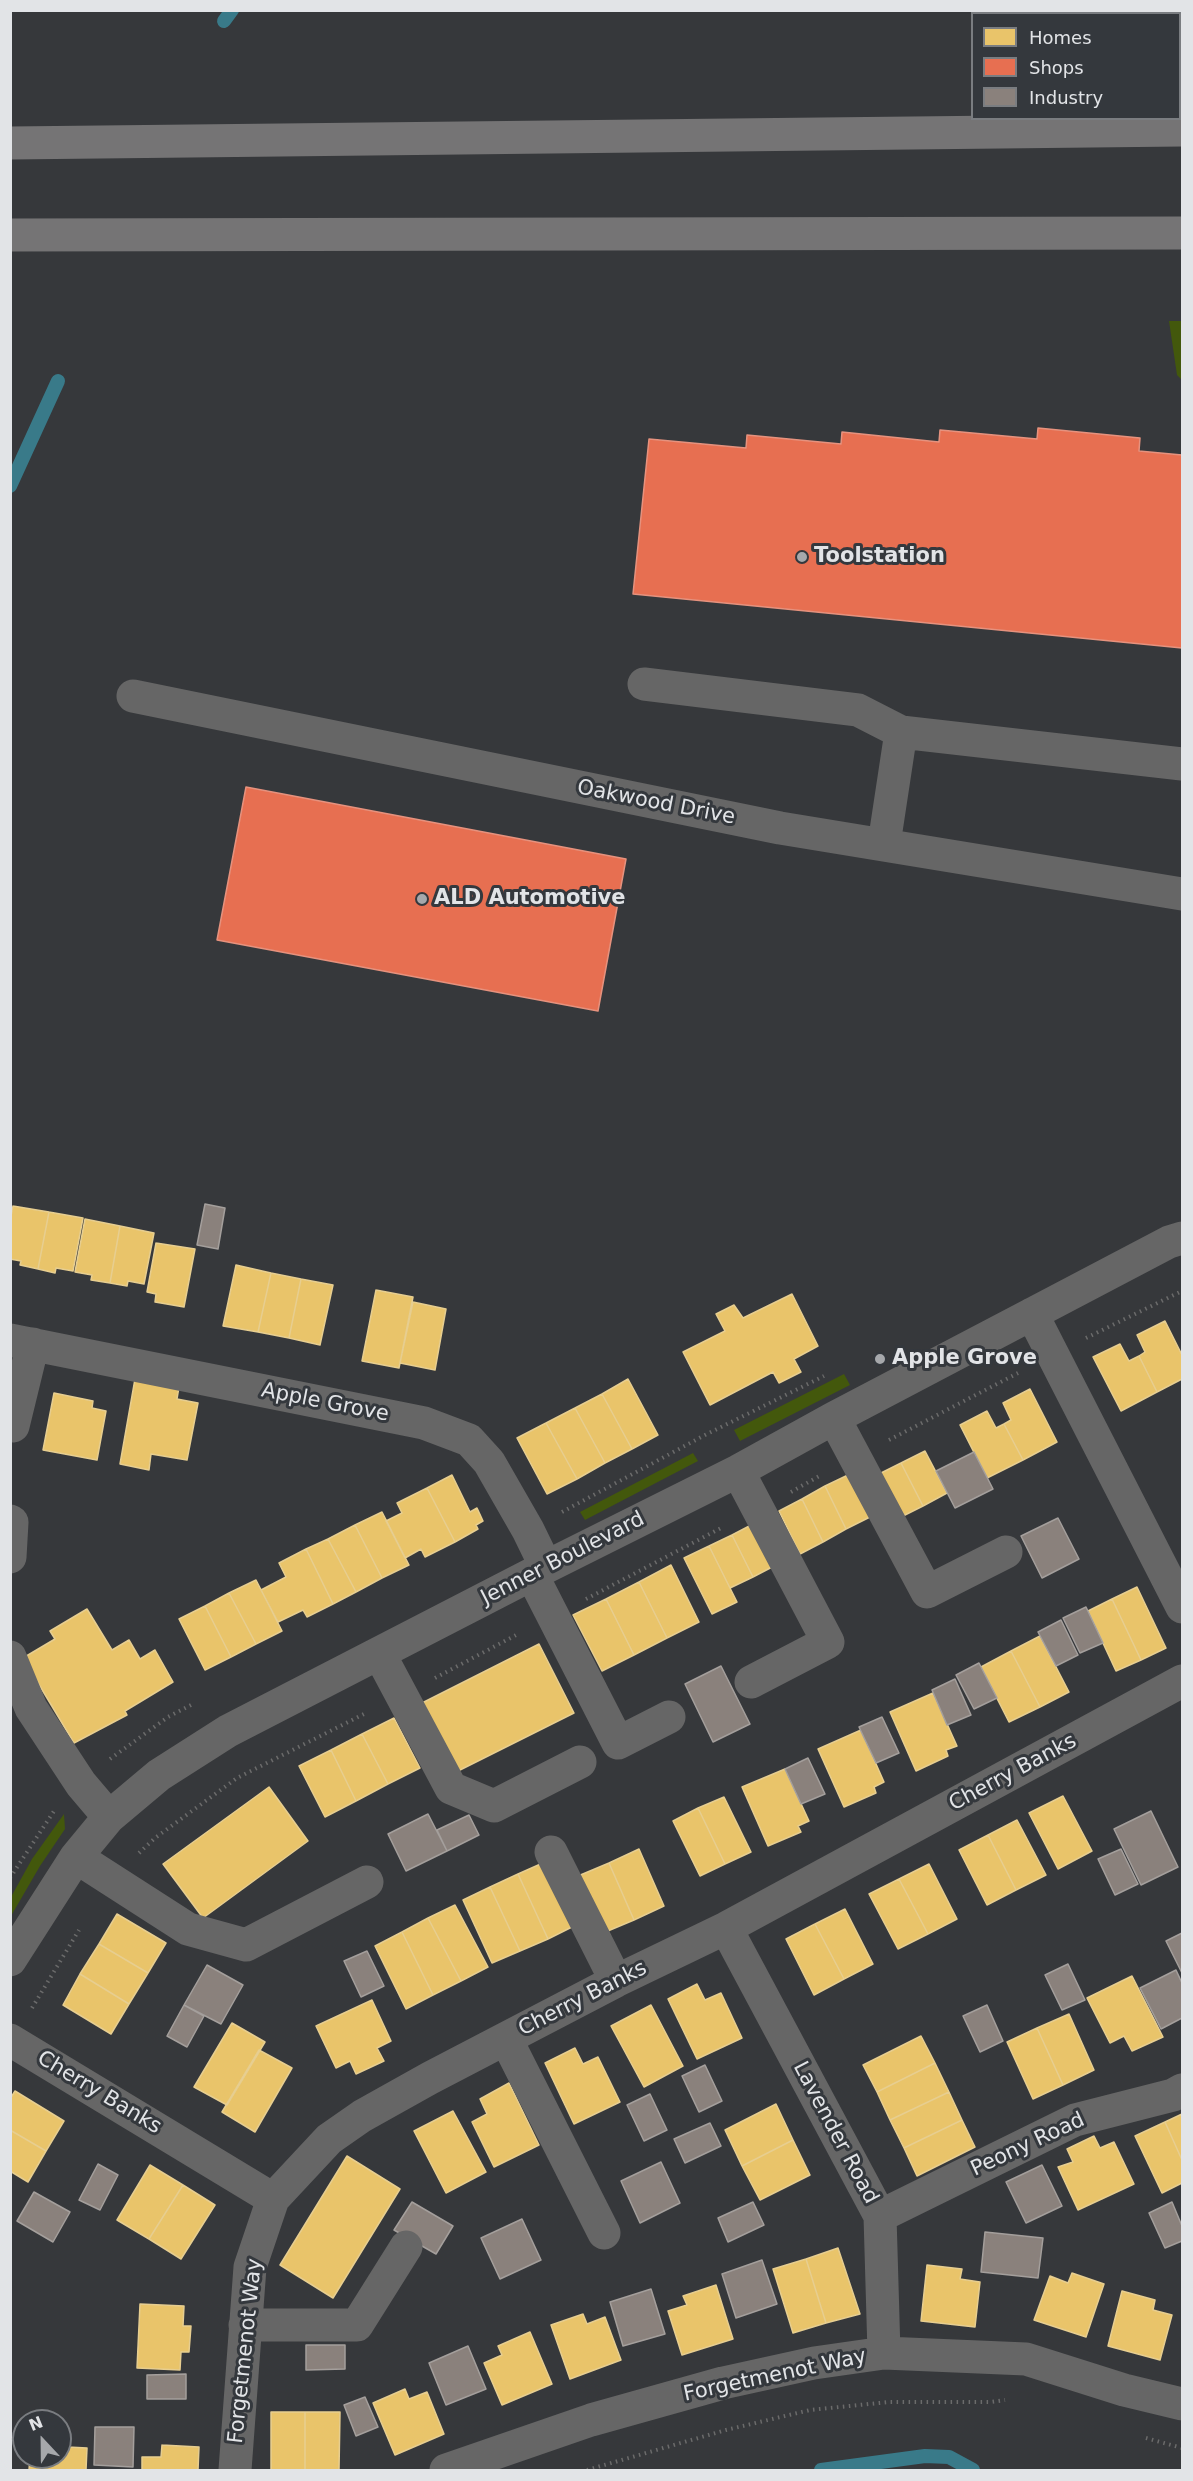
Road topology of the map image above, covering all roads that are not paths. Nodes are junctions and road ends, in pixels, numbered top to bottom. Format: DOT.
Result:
graph roads {
  1 [pos="1182,130"];
  2 [pos="10,143"];
  3 [pos="1182,233"];
  4 [pos="10,235"];
  5 [pos="644,684"];
  6 [pos="133,696"];
  7 [pos="901,732"];
  8 [pos="1182,764"];
  9 [pos="884,844"];
  10 [pos="1182,894"];
  11 [pos="1182,1238"];
  12 [pos="1032,1314"];
  13 [pos="22,1342"];
  14 [pos="834,1418"];
  15 [pos="13,1426"];
  16 [pos="738,1471"];
  17 [pos="10,1521"];
  18 [pos="1006,1552"];
  19 [pos="10,1557"];
  20 [pos="539,1571"];
  21 [pos="1182,1607"];
  22 [pos="379,1653"];
  23 [pos="10,1657"];
  24 [pos="751,1682"];
  25 [pos="1182,1682"];
  26 [pos="669,1717"];
  27 [pos="580,1762"];
  28 [pos="109,1817"];
  29 [pos="551,1852"];
  30 [pos="76,1857"];
  31 [pos="367,1882"];
  32 [pos="726,1928"];
  33 [pos="10,1960"];
  34 [pos="616,1981"];
  35 [pos="506,2039"];
  36 [pos="10,2040"];
  37 [pos="1182,2090"];
  38 [pos="273,2199"];
  39 [pos="880,2216"];
  40 [pos="604,2233"];
  41 [pos="406,2247"];
  42 [pos="245,2325"];
  43 [pos="884,2353"];
  44 [pos="1182,2404"];
  45 [pos="235,2470"];
  46 [pos="446,2470"];
  1 -- 2 [label="highway"];
  3 -- 4 [label="highway"];
  5 -- 7 [label="street"];
  6 -- 9 [label="street, Oakwood Drive"];
  7 -- 8 [label="street"];
  7 -- 9 [label="street"];
  9 -- 10 [label="street, Oakwood Drive"];
  11 -- 12 [label="street, Jenner Boulevard"];
  12 -- 14 [label="street, Jenner Boulevard"];
  12 -- 21 [label="street"];
  13 -- 15 [label="street, Apple Grove"];
  13 -- 20 [label="street, Apple Grove"];
  14 -- 16 [label="street, Jenner Boulevard"];
  14 -- 18 [label="street"];
  16 -- 20 [label="street, Jenner Boulevard"];
  16 -- 24 [label="street"];
  17 -- 19 [label="street"];
  20 -- 22 [label="street, Jenner Boulevard"];
  20 -- 26 [label="street, Apple Grove"];
  22 -- 27 [label="street"];
  22 -- 28 [label="street, Jenner Boulevard"];
  23 -- 28 [label="street"];
  25 -- 32 [label="street, Cherry Banks"];
  28 -- 30 [label="street, Jenner Boulevard"];
  29 -- 34 [label="street"];
  30 -- 31 [label="street"];
  30 -- 33 [label="street, Jenner Boulevard"];
  32 -- 34 [label="street, Cherry Banks"];
  32 -- 39 [label="street, Lavender Road"];
  34 -- 35 [label="street, Cherry Banks"];
  35 -- 38 [label="street, Cherry Banks"];
  35 -- 40 [label="street"];
  36 -- 38 [label="street, Cherry Banks"];
  37 -- 39 [label="street, Peony Road"];
  38 -- 42 [label="street, Forgetmenot Way"];
  39 -- 43 [label="street, Lavender Road"];
  41 -- 42 [label="street"];
  42 -- 45 [label="street, Forgetmenot Way"];
  43 -- 44 [label="street, Forgetmenot Way"];
  43 -- 46 [label="street, Forgetmenot Way"];
}
